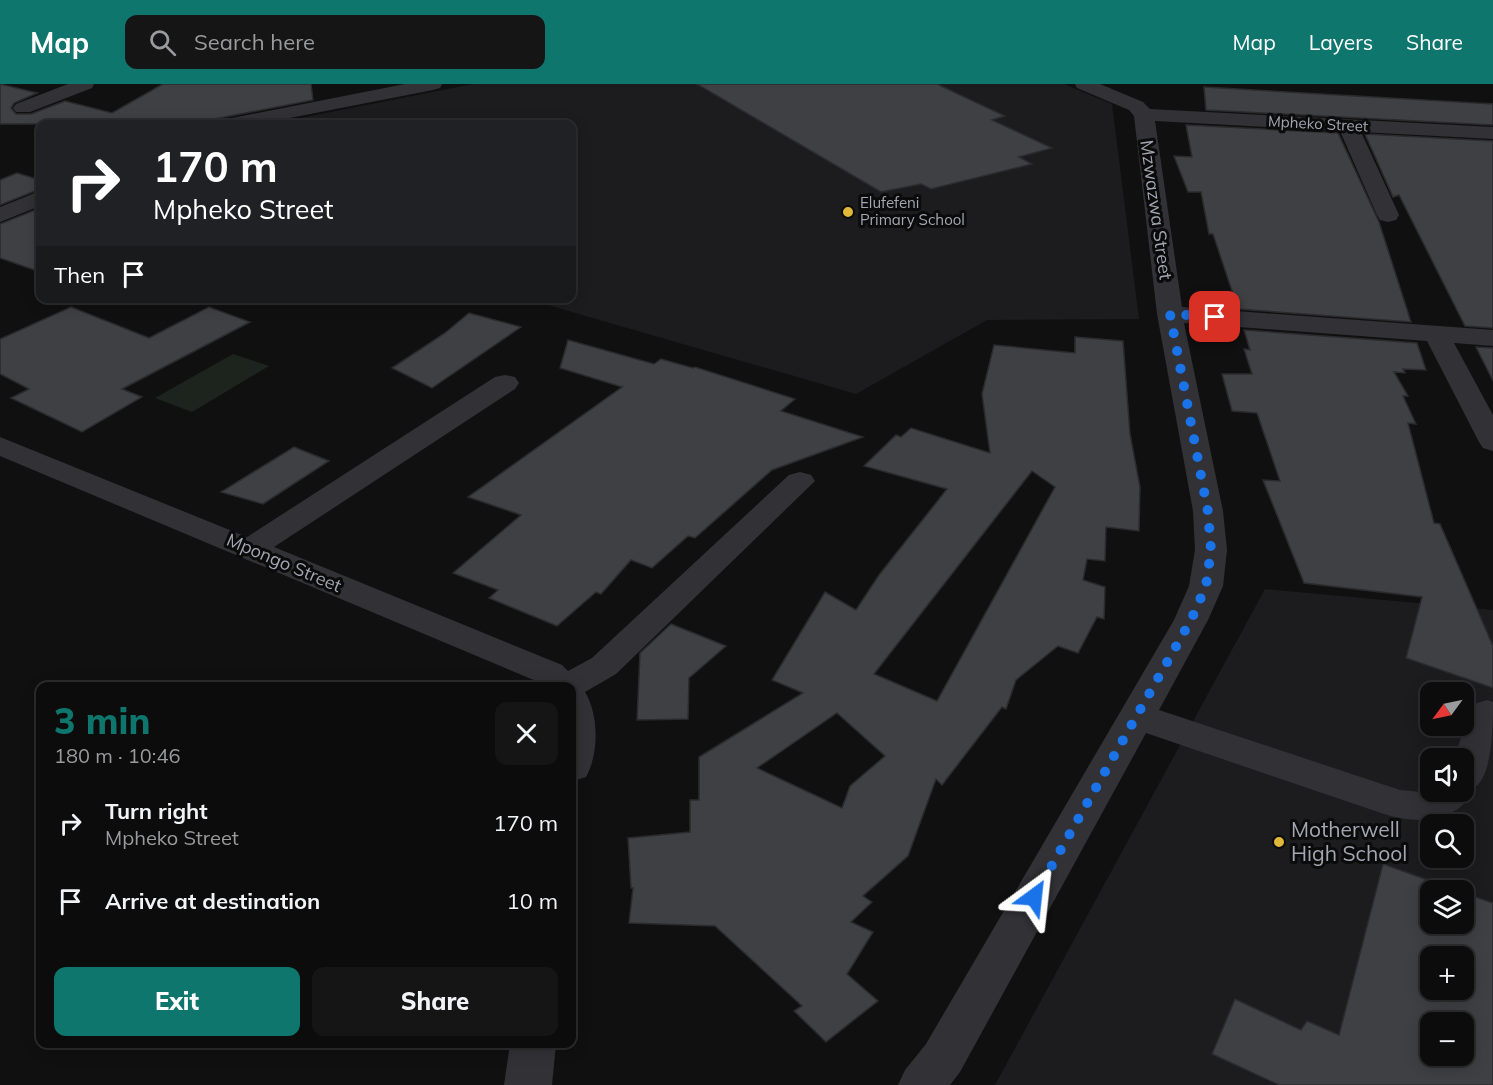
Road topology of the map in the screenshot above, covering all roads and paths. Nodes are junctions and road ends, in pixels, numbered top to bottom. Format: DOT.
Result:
graph roads {
  1 [pos="85,84"];
  2 [pos="433,84"];
  3 [pos="1084,84"];
  4 [pos="24,108"];
  5 [pos="1144,115"];
  6 [pos="252,120"];
  7 [pos="1348,126"];
  8 [pos="1493,133"];
  9 [pos="36,199"];
  10 [pos="5,210"];
  11 [pos="1388,215"];
  12 [pos="36,218"];
  13 [pos="1170,314"];
  14 [pos="1437,333"];
  15 [pos="1493,338"];
  16 [pos="505,383"];
  17 [pos="1493,442"];
  18 [pos="0,446"];
  19 [pos="800,481"];
  20 [pos="250,549"];
  21 [pos="560,682"];
  22 [pos="575,682"];
  23 [pos="1486,713"];
  24 [pos="1137,716"];
  25 [pos="1474,756"];
  26 [pos="1440,802"];
  27 [pos="533,1048"];
  28 [pos="528,1085"];
  29 [pos="922,1085"];
  1 -- 4 [label="street"];
  2 -- 6 [label="street"];
  3 -- 5 [label="street, Mzwazwa Street"];
  5 -- 7 [label="street, Mpheko Street"];
  5 -- 13 [label="street, Mzwazwa Street"];
  7 -- 8 [label="street, Mpheko Street"];
  7 -- 11 [label="street"];
  9 -- 10 [label="street"];
  10 -- 12 [label="street"];
  13 -- 14 [label="street"];
  13 -- 24 [label="street, Mzwazwa Street"];
  14 -- 15 [label="street"];
  14 -- 17 [label="street"];
  16 -- 20 [label="street"];
  18 -- 20 [label="street, Mpongo Street"];
  19 -- 22 [label="street"];
  20 -- 21 [label="street, Mpongo Street"];
  23 -- 25 [label="street"];
  24 -- 26 [label="street"];
  24 -- 29 [label="street, Mzwazwa Street"];
  27 -- 28 [label="street"];
}
